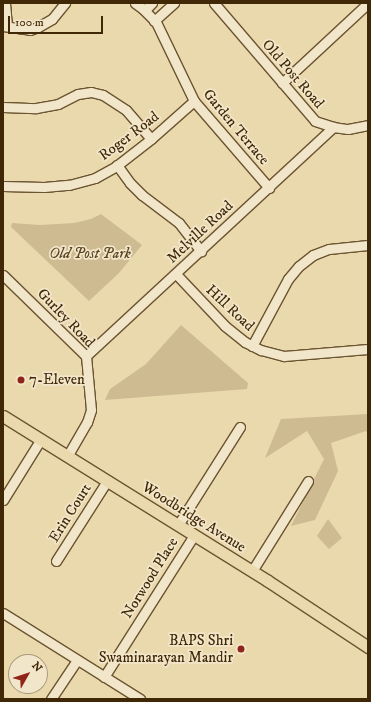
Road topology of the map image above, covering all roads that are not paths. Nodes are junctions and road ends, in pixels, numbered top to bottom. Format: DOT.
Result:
graph roads {
  1 [pos="5,3"];
  2 [pos="65,3"];
  3 [pos="135,3"];
  4 [pos="152,3"];
  5 [pos="174,3"];
  6 [pos="214,3"];
  7 [pos="368,4"];
  8 [pos="145,10"];
  9 [pos="154,20"];
  10 [pos="5,26"];
  11 [pos="282,83"];
  12 [pos="194,101"];
  13 [pos="3,106"];
  14 [pos="368,125"];
  15 [pos="333,127"];
  16 [pos="151,139"];
  17 [pos="117,165"];
  18 [pos="3,186"];
  19 [pos="269,188"];
  20 [pos="368,245"];
  21 [pos="201,251"];
  22 [pos="176,274"];
  23 [pos="3,275"];
  24 [pos="252,346"];
  25 [pos="368,349"];
  26 [pos="86,356"];
  27 [pos="3,416"];
  28 [pos="240,427"];
  29 [pos="41,439"];
  30 [pos="67,456"];
  31 [pos="107,481"];
  32 [pos="308,481"];
  33 [pos="3,500"];
  34 [pos="178,525"];
  35 [pos="194,534"];
  36 [pos="56,561"];
  37 [pos="252,571"];
  38 [pos="3,613"];
  39 [pos="368,647"];
  40 [pos="77,660"];
  41 [pos="104,677"];
  42 [pos="51,699"];
  43 [pos="140,699"];
  1 -- 10 [label="street"];
  2 -- 10 [label="street"];
  3 -- 8 [label="street, Garden Terrace"];
  4 -- 8 [label="street"];
  5 -- 9 [label="street"];
  6 -- 11 [label="street, Old Post Road"];
  7 -- 11 [label="street"];
  8 -- 9 [label="street, Garden Terrace"];
  9 -- 12 [label="street, Garden Terrace"];
  11 -- 15 [label="street, Old Post Road"];
  12 -- 16 [label="street, Roger Road"];
  12 -- 19 [label="street, Garden Terrace"];
  13 -- 16 [label="street"];
  14 -- 15 [label="street, Old Post Road"];
  15 -- 19 [label="street, Melville Road"];
  16 -- 17 [label="street, Roger Road"];
  17 -- 18 [label="street, Roger Road"];
  17 -- 21 [label="street"];
  19 -- 21 [label="street, Melville Road"];
  20 -- 24 [label="street"];
  21 -- 22 [label="street, Melville Road"];
  22 -- 24 [label="street, Hill Road"];
  22 -- 26 [label="street, Melville Road"];
  23 -- 26 [label="street, Gurley Road"];
  24 -- 25 [label="street, Hill Road"];
  26 -- 30 [label="street, Gurley Road"];
  27 -- 29 [label="main road, Woodbridge Avenue"];
  28 -- 34 [label="street"];
  29 -- 30 [label="main road, Woodbridge Avenue"];
  29 -- 33 [label="street"];
  30 -- 31 [label="main road, Woodbridge Avenue"];
  31 -- 34 [label="main road, Woodbridge Avenue"];
  31 -- 36 [label="street, Erin Court"];
  32 -- 37 [label="street"];
  34 -- 35 [label="main road, Woodbridge Avenue"];
  35 -- 37 [label="main road, Woodbridge Avenue"];
  35 -- 41 [label="street, Norwood Place"];
  37 -- 39 [label="main road, Woodbridge Avenue"];
  38 -- 40 [label="street"];
  40 -- 41 [label="street"];
  40 -- 42 [label="street"];
  41 -- 43 [label="street"];
}
